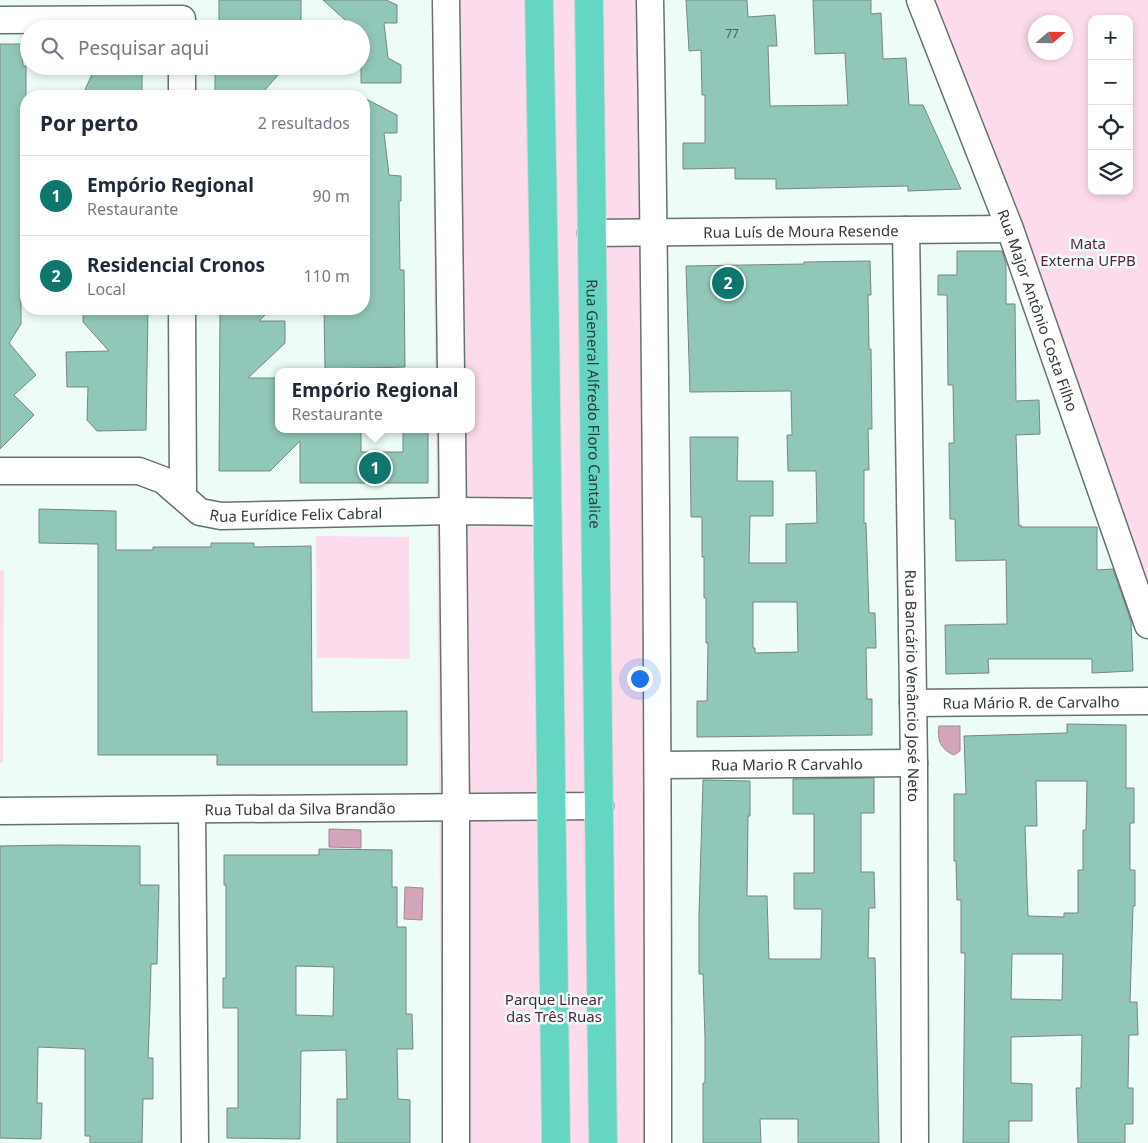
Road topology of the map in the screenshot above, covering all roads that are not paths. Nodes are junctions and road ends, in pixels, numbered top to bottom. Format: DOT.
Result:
graph roads {
  1 [pos="446,0"];
  2 [pos="538,0"];
  3 [pos="589,0"];
  4 [pos="650,0"];
  5 [pos="920,0"];
  6 [pos="182,16"];
  7 [pos="0,20"];
  8 [pos="182,75"];
  9 [pos="182,90"];
  10 [pos="1010,229"];
  11 [pos="906,230"];
  12 [pos="654,232"];
  13 [pos="591,233"];
  14 [pos="182,315"];
  15 [pos="451,368"];
  16 [pos="452,433"];
  17 [pos="0,471"];
  18 [pos="183,495"];
  19 [pos="453,511"];
  20 [pos="547,512"];
  21 [pos="1148,624"];
  22 [pos="1148,701"];
  23 [pos="913,703"];
  24 [pos="914,763"];
  25 [pos="658,765"];
  26 [pos="551,806"];
  27 [pos="600,806"];
  28 [pos="456,808"];
  29 [pos="0,810"];
  30 [pos="192,810"];
  31 [pos="195,1143"];
  32 [pos="456,1143"];
  33 [pos="556,1143"];
  34 [pos="603,1143"];
  35 [pos="658,1143"];
  36 [pos="915,1143"];
  1 -- 15 [label="street"];
  2 -- 20 [label="main road"];
  3 -- 13 [label="main road, Rua General Alfredo Floro Cantalice"];
  4 -- 12 [label="street"];
  5 -- 10 [label="street, Rua Major Antônio Costa Filho"];
  6 -- 7 [label="street"];
  8 -- 9 [label="street"];
  10 -- 11 [label="street, Rua Luís de Moura Resende"];
  10 -- 21 [label="street, Rua Major Antônio Costa Filho"];
  11 -- 12 [label="street, Rua Luís de Moura Resende"];
  11 -- 23 [label="street, Rua Bancário Venâncio José Neto"];
  12 -- 13 [label="street, Rua Luís de Moura Resende"];
  12 -- 25 [label="street"];
  13 -- 27 [label="main road, Rua General Alfredo Floro Cantalice"];
  14 -- 18 [label="street"];
  16 -- 19 [label="street"];
  17 -- 18 [label="street, Rua Eurídice Felix Cabral"];
  18 -- 19 [label="street, Rua Eurídice Felix Cabral"];
  19 -- 20 [label="street, Rua Eurídice Felix Cabral"];
  19 -- 28 [label="street"];
  20 -- 26 [label="main road"];
  22 -- 23 [label="street, Rua Mário R. de Carvalho"];
  23 -- 24 [label="street, Rua Bancário Venâncio José Neto"];
  24 -- 25 [label="street, Rua Mario R Carvahlo"];
  24 -- 36 [label="street, Rua Bancário Venâncio José Neto"];
  25 -- 35 [label="street"];
  26 -- 27 [label="street, Rua Tubal da Silva Brandão"];
  26 -- 28 [label="street, Rua Tubal da Silva Brandão"];
  26 -- 33 [label="main road"];
  27 -- 34 [label="main road, Rua General Alfredo Floro Cantalice"];
  28 -- 30 [label="street, Rua Tubal da Silva Brandão"];
  28 -- 32 [label="street"];
  29 -- 30 [label="street, Rua Tubal da Silva Brandão"];
  30 -- 31 [label="street"];
}
